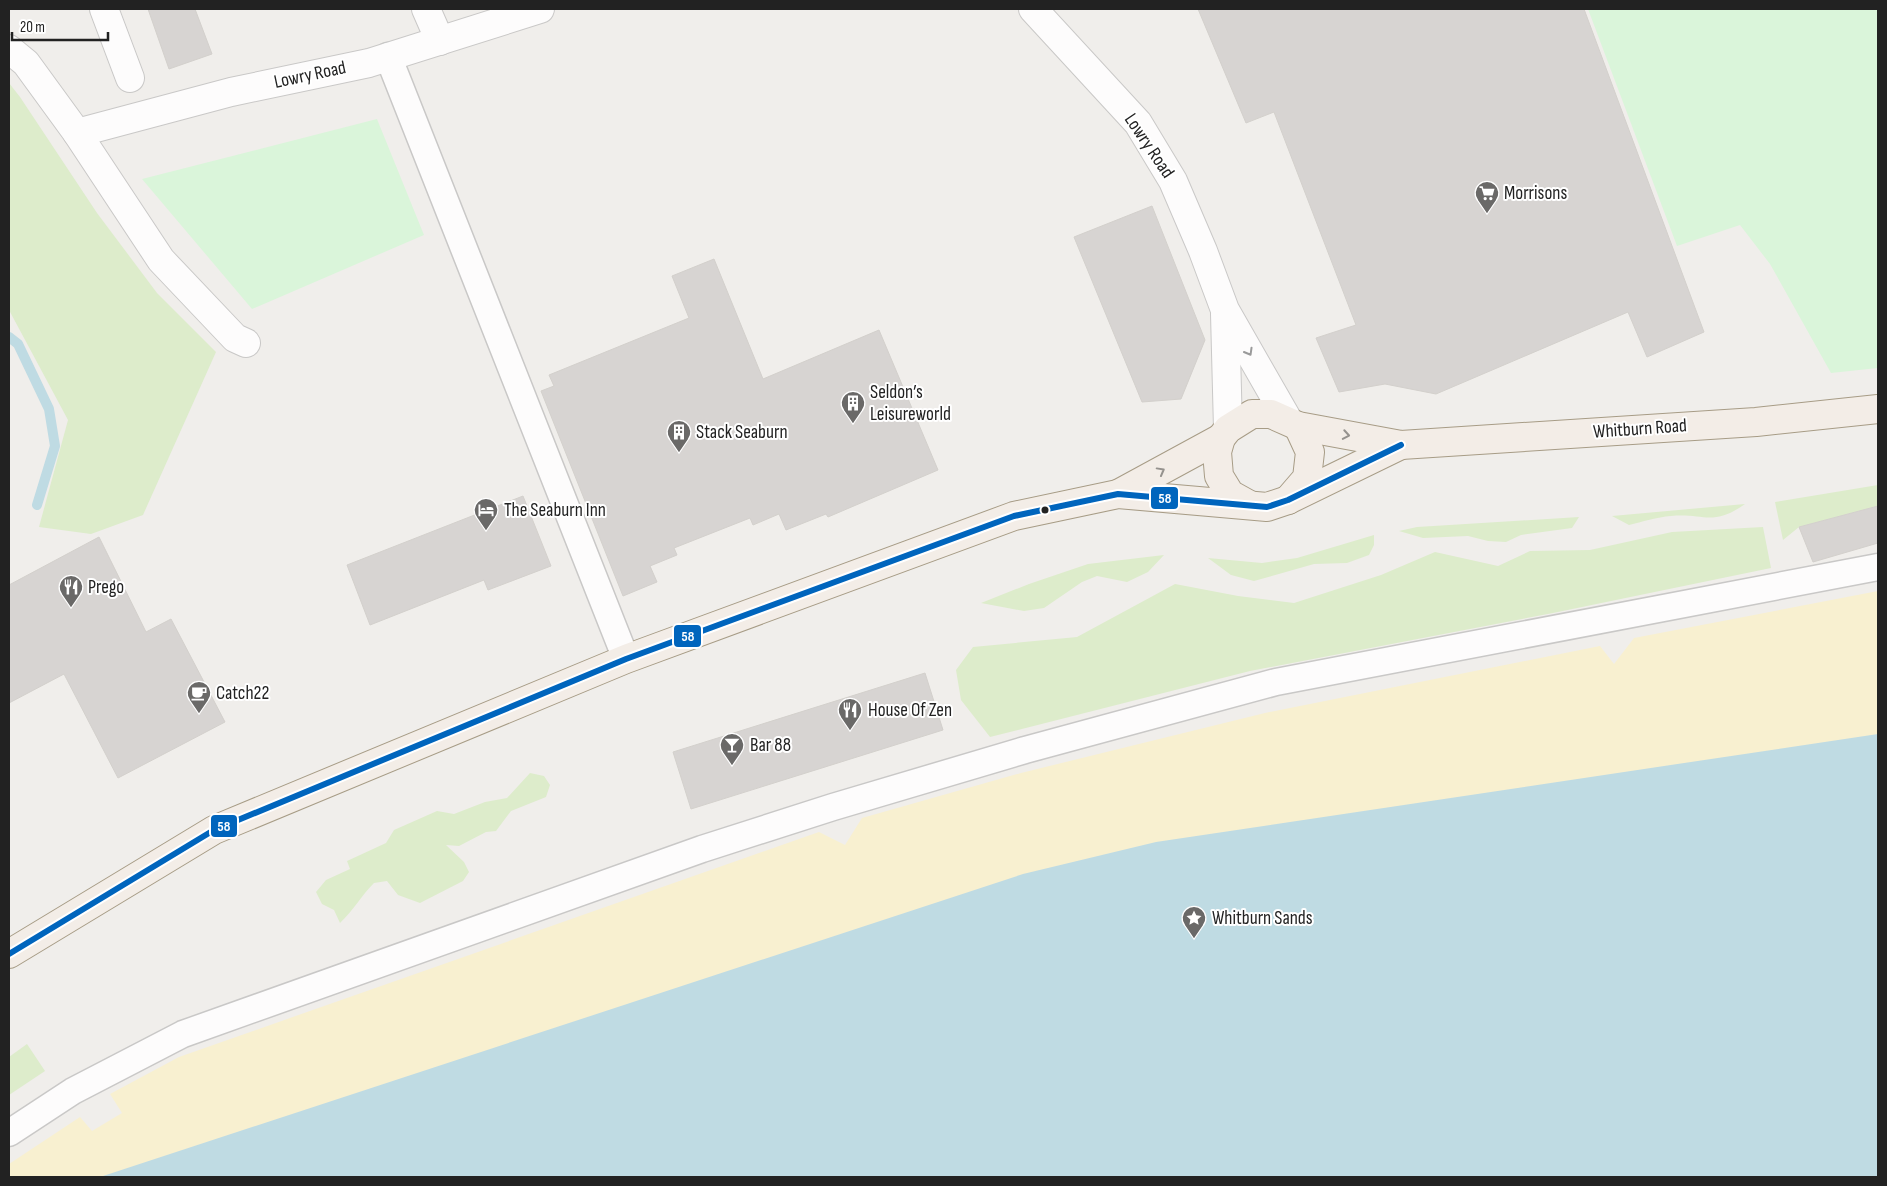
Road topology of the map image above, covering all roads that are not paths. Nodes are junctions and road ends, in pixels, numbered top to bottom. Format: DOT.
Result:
graph roads {
  1 [pos="104,9"];
  2 [pos="426,9"];
  3 [pos="540,9"];
  4 [pos="1033,9"];
  5 [pos="440,41"];
  6 [pos="9,48"];
  7 [pos="388,56"];
  8 [pos="130,78"];
  9 [pos="77,133"];
  10 [pos="1225,310"];
  11 [pos="246,343"];
  12 [pos="1878,409"];
  13 [pos="1293,423"];
  14 [pos="1224,433"];
  15 [pos="1401,445"];
  16 [pos="1118,494"];
  17 [pos="1288,500"];
  18 [pos="1248,504"];
  19 [pos="1878,567"];
  20 [pos="626,659"];
  21 [pos="9,954"];
  22 [pos="9,1133"];
  1 -- 8 [label="street"];
  2 -- 5 [label="street"];
  3 -- 5 [label="street, Lowry Road"];
  4 -- 10 [label="street, Lowry Road"];
  5 -- 7 [label="street, Lowry Road"];
  6 -- 9 [label="street"];
  7 -- 9 [label="street, Lowry Road"];
  7 -- 20 [label="street"];
  9 -- 11 [label="street"];
  10 -- 13 [label="street, Lowry Road, one-way"];
  10 -- 14 [label="street, Lowry Road"];
  12 -- 15 [label="main road, Whitburn Road"];
  13 -- 14 [label="main road"];
  13 -- 15 [label="main road, one-way"];
  13 -- 17 [label="main road"];
  16 -- 14 [label="main road, one-way"];
  14 -- 18 [label="main road"];
  15 -- 17 [label="main road"];
  16 -- 18 [label="main road"];
  16 -- 20 [label="main road"];
  17 -- 18 [label="main road"];
  19 -- 22 [label="street"];
  20 -- 21 [label="main road"];
}
